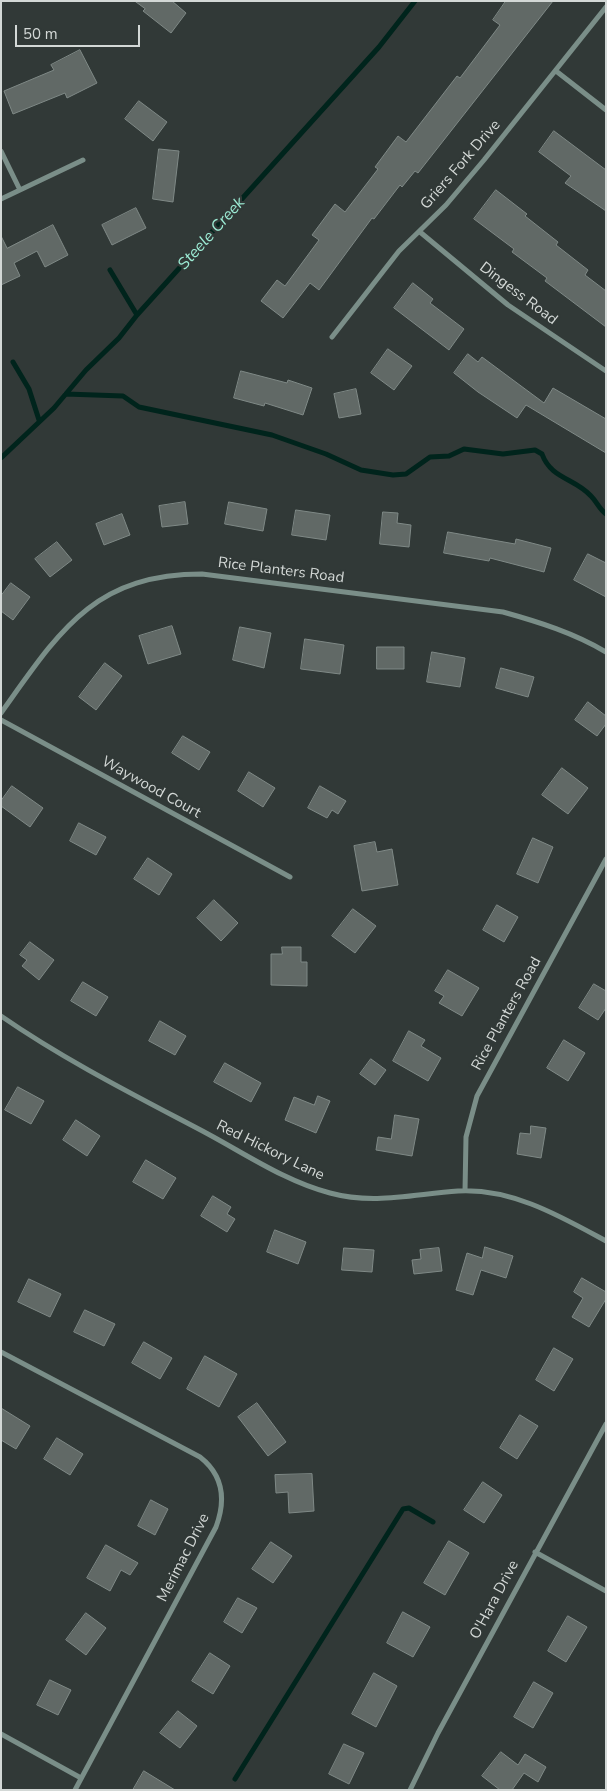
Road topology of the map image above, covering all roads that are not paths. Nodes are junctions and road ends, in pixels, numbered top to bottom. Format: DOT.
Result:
graph roads {
  1 [pos="606,7"];
  2 [pos="556,71"];
  3 [pos="606,110"];
  4 [pos="1,151"];
  5 [pos="83,160"];
  6 [pos="20,190"];
  7 [pos="1,199"];
  8 [pos="420,232"];
  9 [pos="332,337"];
  10 [pos="606,371"];
  11 [pos="606,652"];
  12 [pos="1,713"];
  13 [pos="1,720"];
  14 [pos="606,859"];
  15 [pos="290,877"];
  16 [pos="1,1016"];
  17 [pos="464,1191"];
  18 [pos="606,1241"];
  19 [pos="1,1352"];
  20 [pos="606,1424"];
  21 [pos="535,1552"];
  22 [pos="606,1591"];
  23 [pos="1,1734"];
  24 [pos="81,1778"];
  25 [pos="75,1790"];
  26 [pos="410,1790"];
  1 -- 2 [label="street, Griers Fork Drive"];
  2 -- 3 [label="street"];
  2 -- 8 [label="street, Griers Fork Drive"];
  4 -- 6 [label="street"];
  5 -- 6 [label="street"];
  6 -- 7 [label="street"];
  8 -- 9 [label="street, Griers Fork Drive"];
  8 -- 10 [label="street, Dingess Road"];
  11 -- 12 [label="street, Rice Planters Road"];
  13 -- 15 [label="street, Waywood Court"];
  14 -- 17 [label="street, Rice Planters Road"];
  16 -- 17 [label="street, Red Hickory Lane"];
  17 -- 18 [label="street, Red Hickory Lane"];
  19 -- 24 [label="street, Merimac Drive"];
  20 -- 21 [label="street, O'Hara Drive"];
  21 -- 22 [label="street"];
  21 -- 26 [label="street, O'Hara Drive"];
  23 -- 24 [label="street"];
  24 -- 25 [label="street, Merimac Drive"];
}
